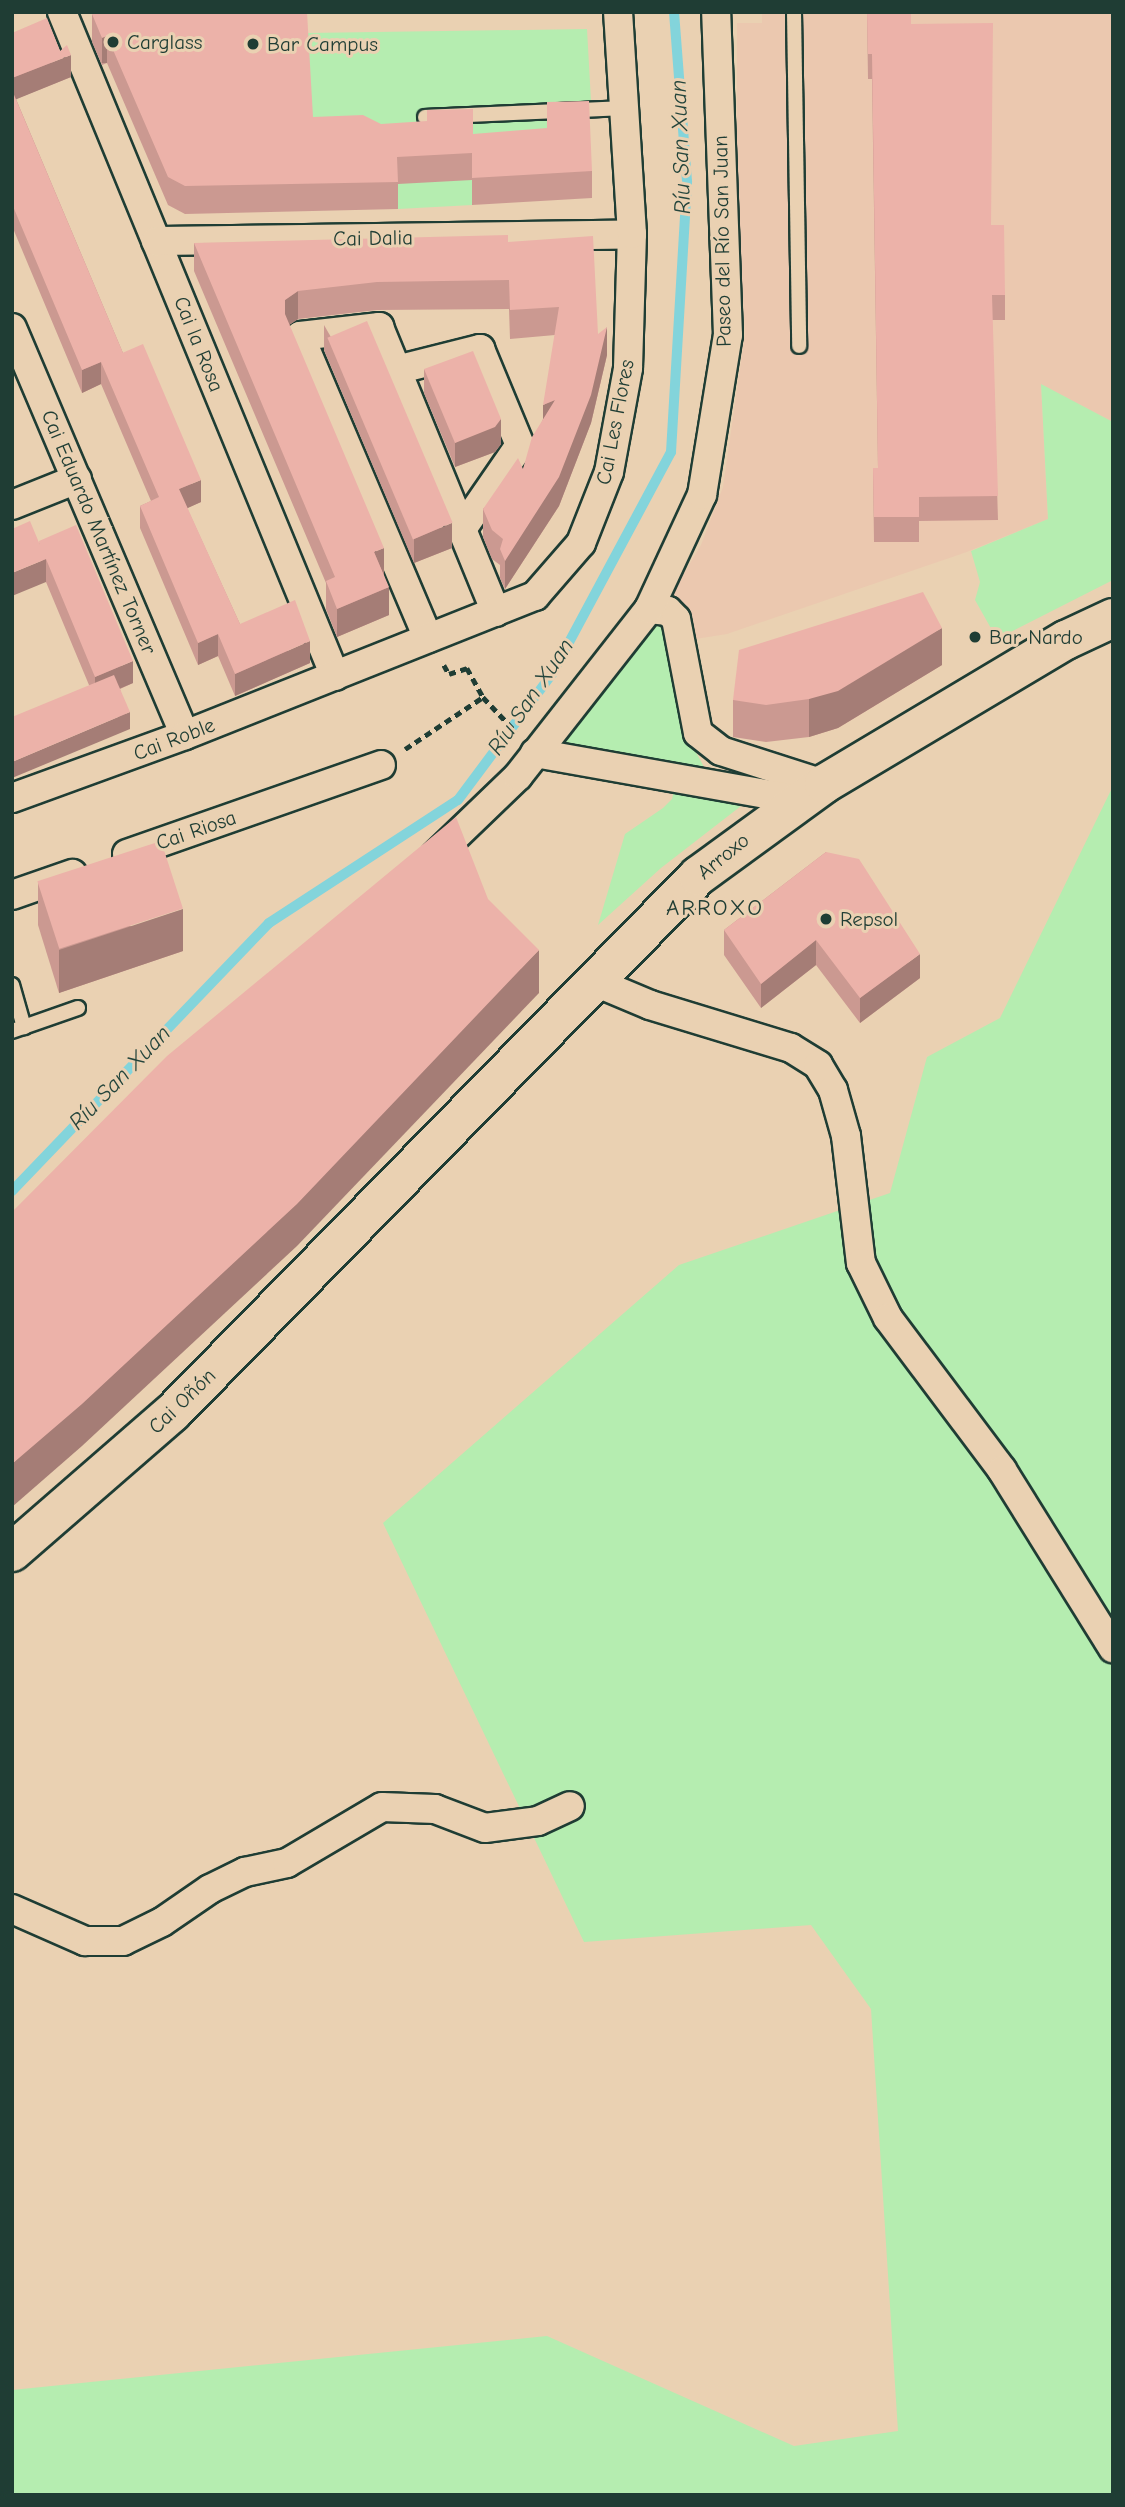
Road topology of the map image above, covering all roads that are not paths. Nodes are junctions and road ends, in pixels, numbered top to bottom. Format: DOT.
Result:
graph roads {
  1 [pos="62,12"];
  2 [pos="618,12"];
  3 [pos="716,12"];
  4 [pos="794,12"];
  5 [pos="624,108"];
  6 [pos="425,117"];
  7 [pos="632,234"];
  8 [pos="156,241"];
  9 [pos="12,328"];
  10 [pos="799,346"];
  11 [pos="396,370"];
  12 [pos="77,479"];
  13 [pos="12,505"];
  14 [pos="462,529"];
  15 [pos="649,609"];
  16 [pos="496,612"];
  17 [pos="1113,618"];
  18 [pos="422,641"];
  19 [pos="335,676"];
  20 [pos="186,736"];
  21 [pos="535,753"];
  22 [pos="381,765"];
  23 [pos="811,792"];
  24 [pos="12,798"];
  25 [pos="409,876"];
  26 [pos="12,895"];
  27 [pos="593,981"];
  28 [pos="12,985"];
  29 [pos="78,1008"];
  30 [pos="18,1029"];
  31 [pos="343,1242"];
  32 [pos="12,1552"];
  33 [pos="1113,1648"];
  34 [pos="570,1807"];
  35 [pos="12,1909"];
  1 -- 8 [label="street, Cai la Rosa"];
  2 -- 5 [label="street, Cai Les Flores"];
  3 -- 15 [label="street, Paseo del Río San Juan"];
  4 -- 10 [label="lane"];
  5 -- 6 [label="lane"];
  5 -- 7 [label="street, Cai Les Flores"];
  7 -- 8 [label="street, Cai Dalia"];
  7 -- 16 [label="street, Cai Les Flores"];
  8 -- 19 [label="street, Cai la Rosa"];
  9 -- 12 [label="street, Cai Eduardo Martínez Torner"];
  11 -- 14 [label="street"];
  11 -- 14 [label="street"];
  11 -- 18 [label="street"];
  12 -- 13 [label="street"];
  12 -- 20 [label="street, Cai Eduardo Martínez Torner"];
  14 -- 16 [label="street"];
  15 -- 21 [label="street, Paseo del Río San Juan"];
  15 -- 23 [label="street"];
  16 -- 18 [label="street, Cai Les Flores"];
  17 -- 23 [label="street, Arroxo"];
  18 -- 19 [label="street, Cai Les Flores"];
  19 -- 20 [label="street, Cai Roble"];
  20 -- 24 [label="street, Cai Roble"];
  21 -- 23 [label="street"];
  21 -- 25 [label="street, Paseo del Río San Juan"];
  22 -- 26 [label="street, Cai Riosa"];
  23 -- 27 [label="street, Arroxo"];
  27 -- 31 [label="street, Arroxo"];
  27 -- 33 [label="street"];
  28 -- 30 [label="lane"];
  29 -- 30 [label="lane"];
  31 -- 32 [label="street, Cai Oñón"];
  34 -- 35 [label="street"];
}
